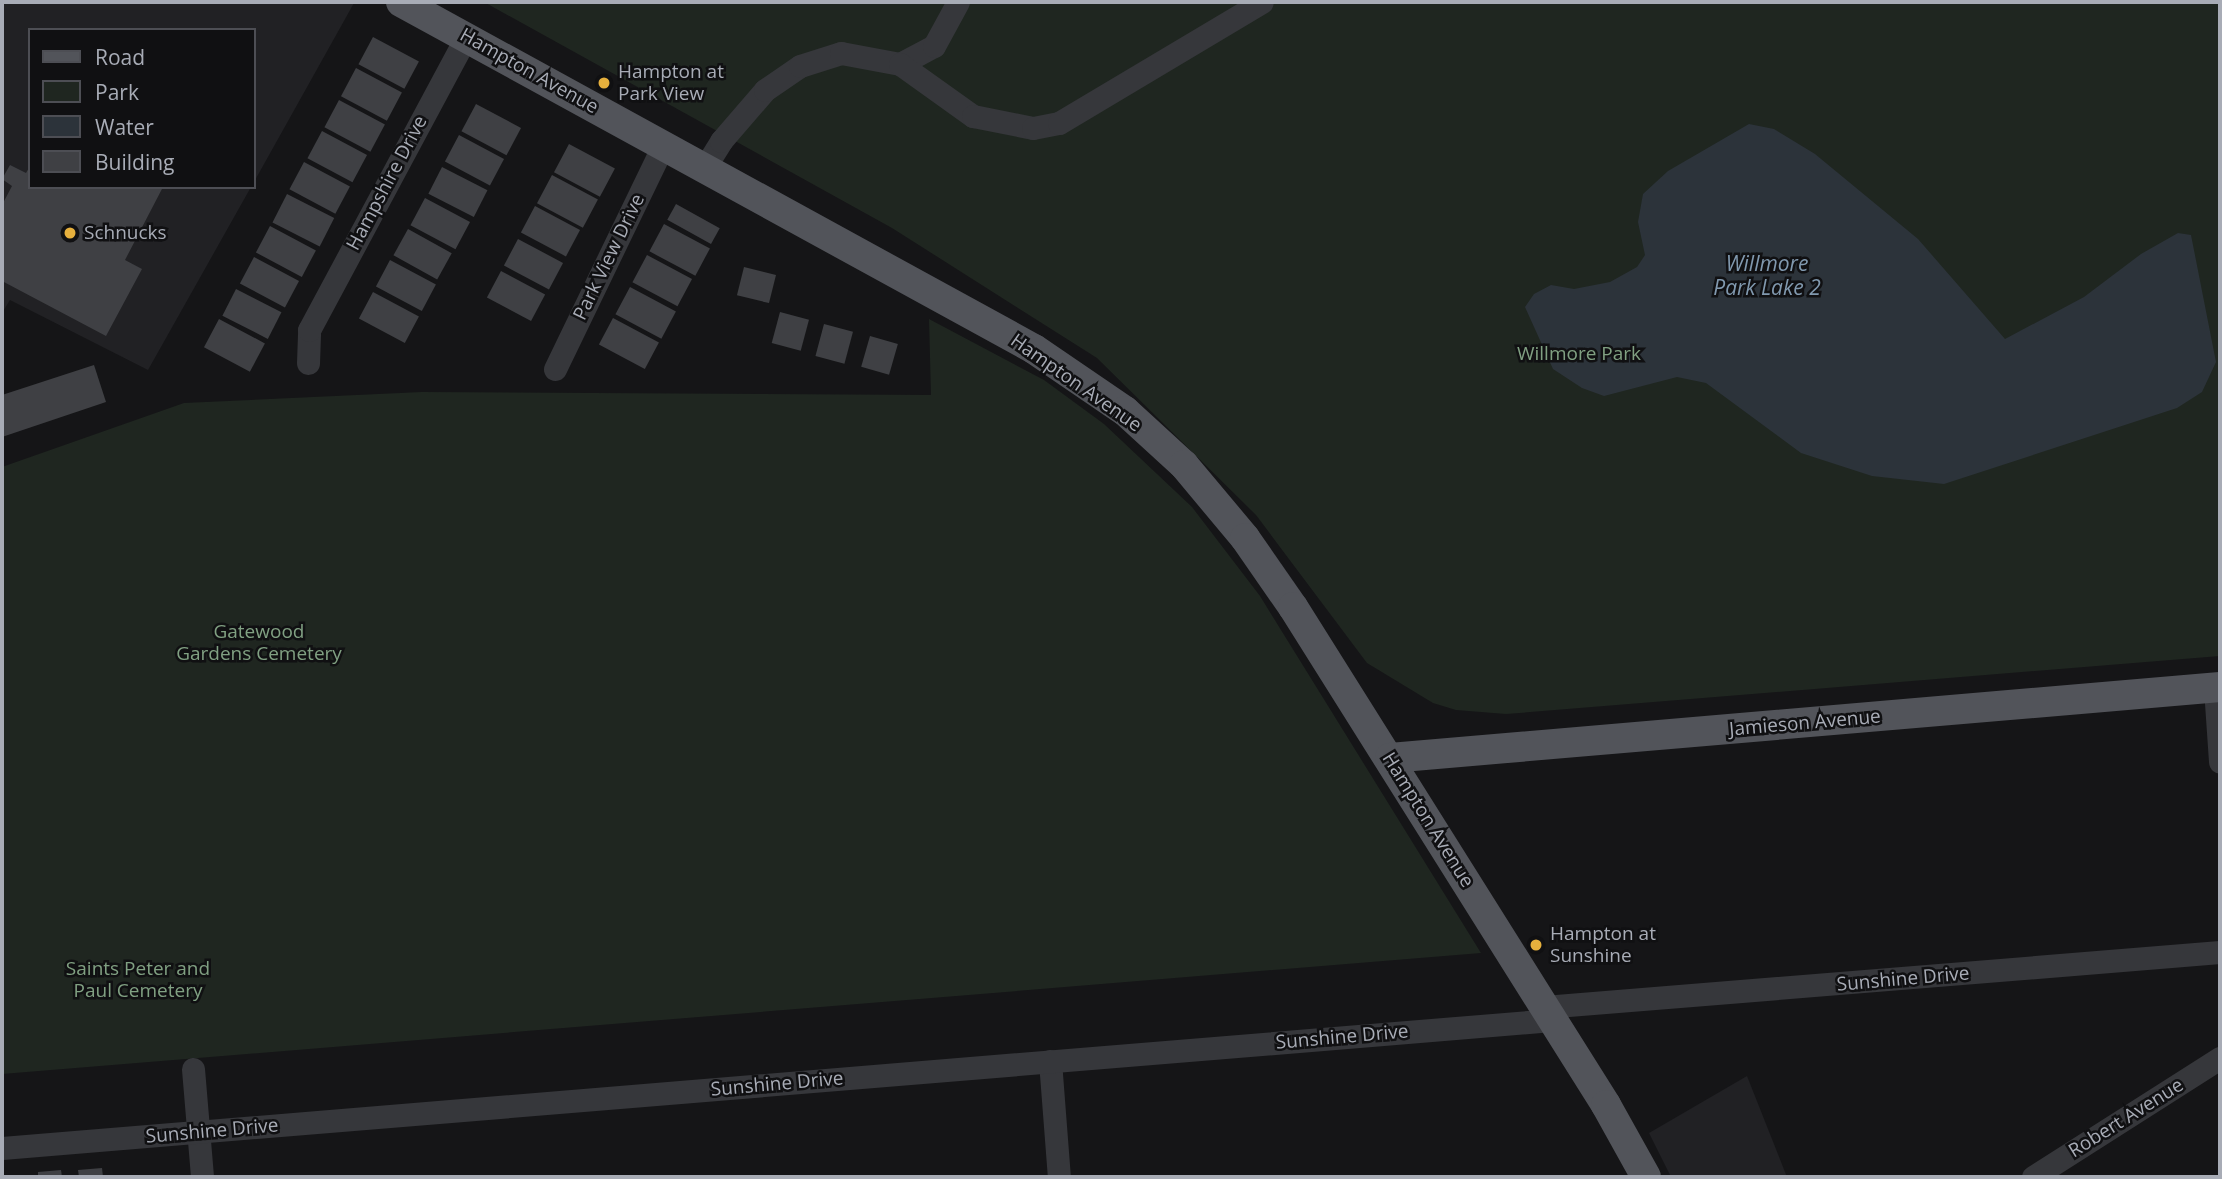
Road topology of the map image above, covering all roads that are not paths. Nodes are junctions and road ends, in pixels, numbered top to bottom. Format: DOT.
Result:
graph roads {
  1 [pos="401,2"];
  2 [pos="958,2"];
  3 [pos="1262,2"];
  4 [pos="466,37"];
  5 [pos="900,64"];
  6 [pos="664,144"];
  7 [pos="705,167"];
  8 [pos="308,363"];
  9 [pos="555,369"];
  10 [pos="2218,688"];
  11 [pos="1390,758"];
  12 [pos="2220,762"];
  13 [pos="2220,952"];
  14 [pos="1548,1014"];
  15 [pos="2220,1058"];
  16 [pos="1050,1061"];
  17 [pos="193,1069"];
  18 [pos="198,1133"];
  19 [pos="2,1148"];
  20 [pos="202,1177"];
  21 [pos="1059,1177"];
  22 [pos="1646,1177"];
  23 [pos="2033,1177"];
  1 -- 4 [label="main road, Hampton Avenue"];
  2 -- 5 [label="street"];
  3 -- 5 [label="street"];
  4 -- 6 [label="main road, Hampton Avenue"];
  4 -- 8 [label="street, Hampshire Drive"];
  5 -- 7 [label="street"];
  6 -- 7 [label="main road, Hampton Avenue"];
  6 -- 9 [label="street, Park View Drive"];
  7 -- 11 [label="main road, Hampton Avenue"];
  10 -- 11 [label="main road, Jamieson Avenue"];
  10 -- 12 [label="street"];
  11 -- 14 [label="main road, Hampton Avenue"];
  13 -- 14 [label="street, Sunshine Drive"];
  14 -- 16 [label="street, Sunshine Drive"];
  14 -- 22 [label="main road, Hampton Avenue"];
  15 -- 23 [label="street, Robert Avenue"];
  16 -- 18 [label="street, Sunshine Drive"];
  16 -- 21 [label="street"];
  17 -- 18 [label="street"];
  18 -- 19 [label="street, Sunshine Drive"];
  18 -- 20 [label="street"];
}
